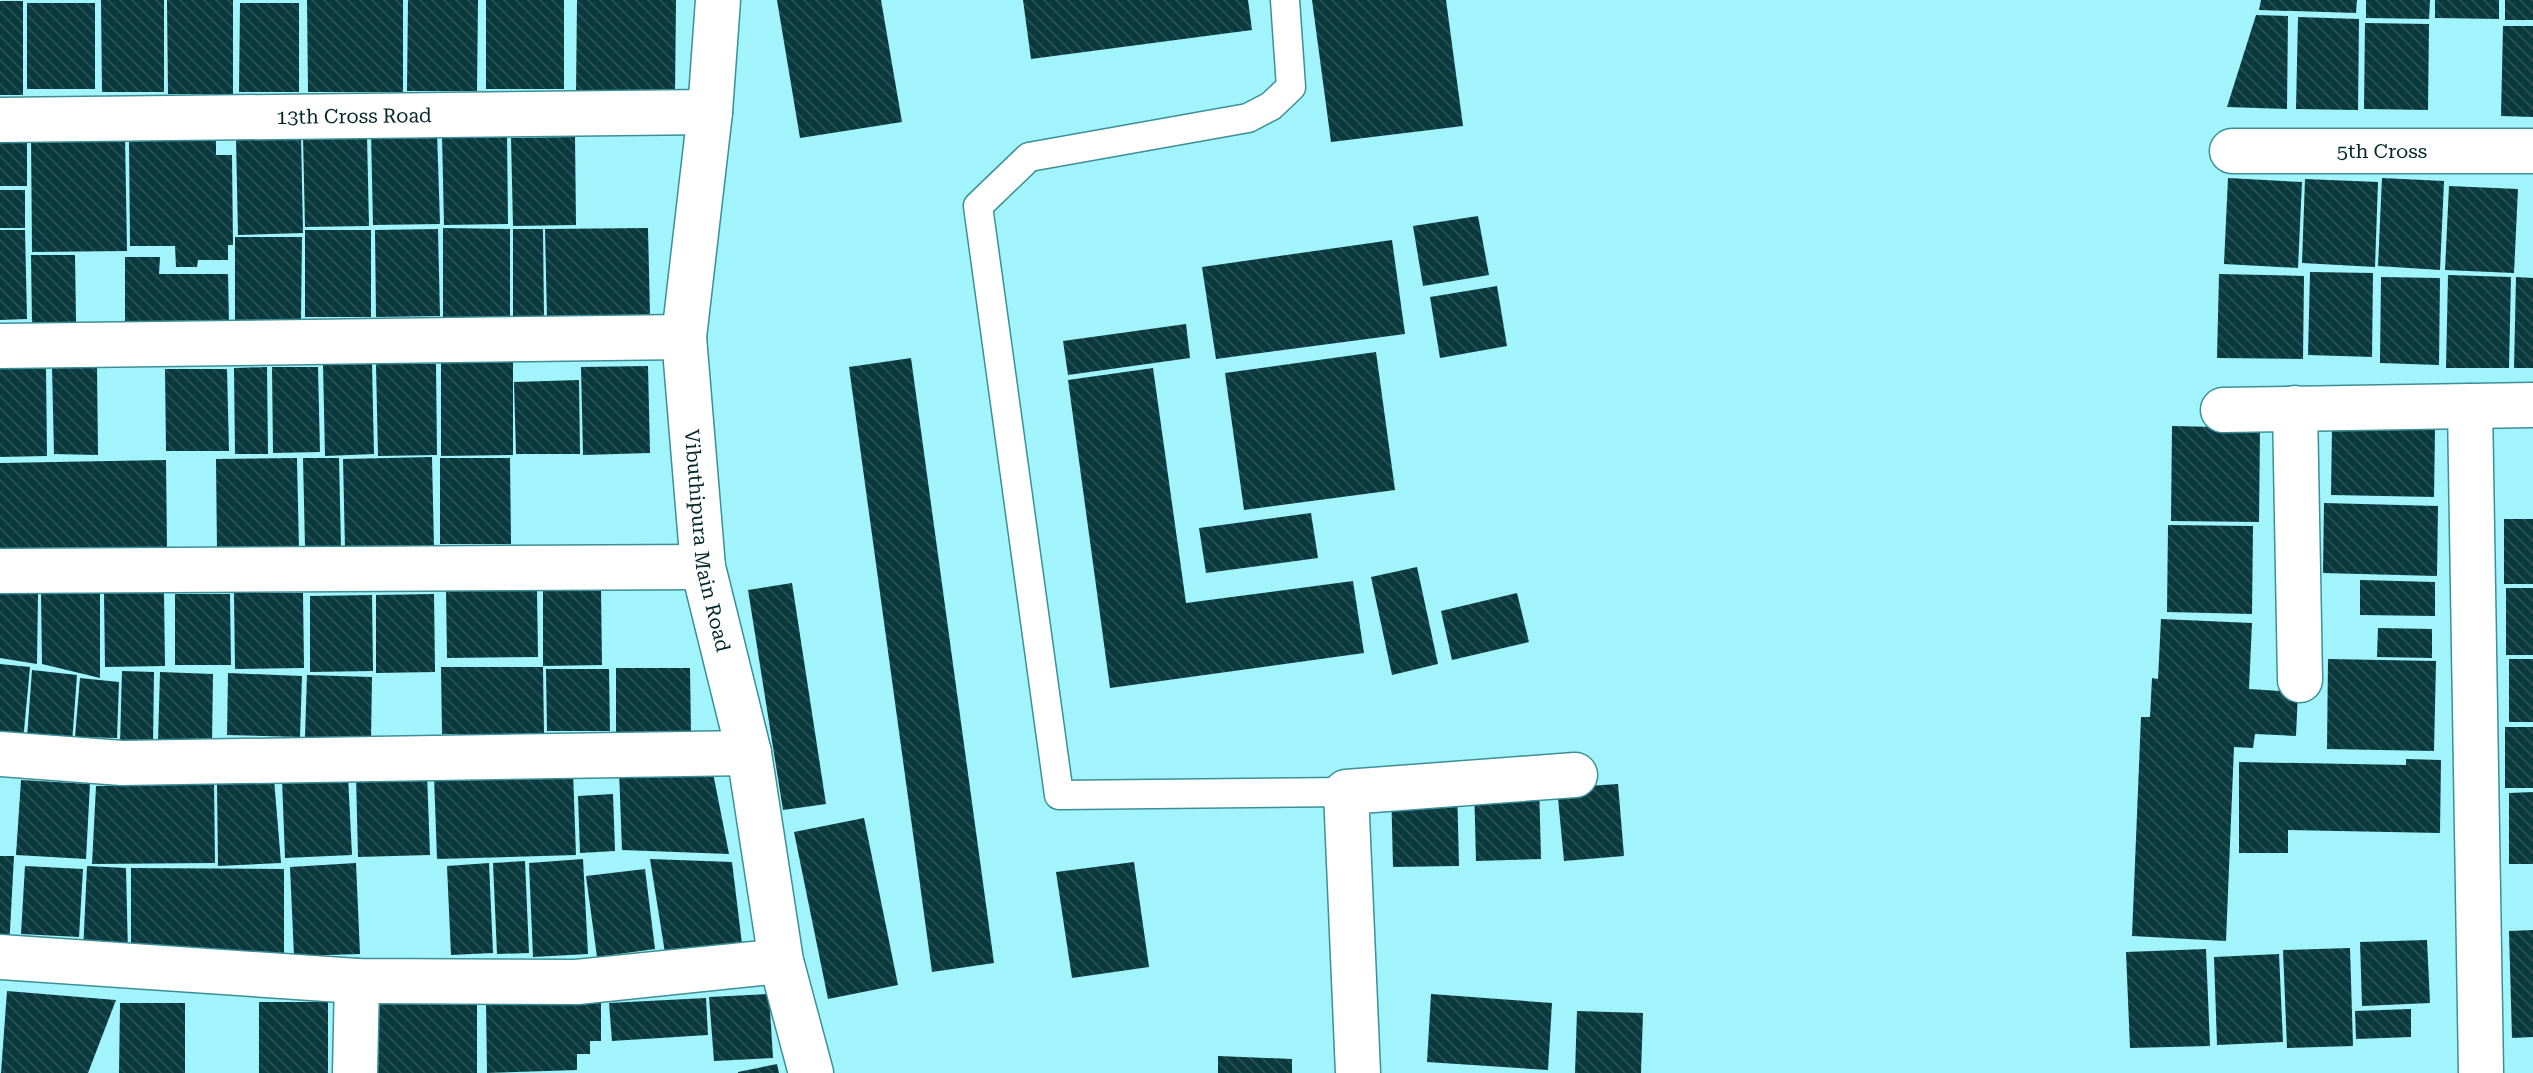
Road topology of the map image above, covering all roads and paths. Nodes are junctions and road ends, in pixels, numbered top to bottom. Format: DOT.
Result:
graph roads {
  1 [pos="718,0"];
  2 [pos="1285,0"];
  3 [pos="710,112"];
  4 [pos="0,120"];
  5 [pos="2232,151"];
  6 [pos="2533,151"];
  7 [pos="684,337"];
  8 [pos="0,346"];
  9 [pos="2533,405"];
  10 [pos="2470,406"];
  11 [pos="2295,408"];
  12 [pos="2223,410"];
  13 [pos="703,567"];
  14 [pos="0,571"];
  15 [pos="2300,680"];
  16 [pos="749,753"];
  17 [pos="0,754"];
  18 [pos="1575,775"];
  19 [pos="1346,792"];
  20 [pos="0,957"];
  21 [pos="781,961"];
  22 [pos="357,981"];
  23 [pos="355,1073"];
  24 [pos="811,1073"];
  25 [pos="1358,1073"];
  26 [pos="2481,1073"];
  1 -- 3 [label="street, Vibuthipura Main Road"];
  2 -- 19 [label="lane"];
  3 -- 4 [label="street, 13th Cross Road"];
  3 -- 7 [label="street, Vibuthipura Main Road"];
  5 -- 6 [label="street, 5th Cross"];
  7 -- 8 [label="street"];
  7 -- 13 [label="street, Vibuthipura Main Road"];
  9 -- 10 [label="street"];
  10 -- 11 [label="street"];
  10 -- 26 [label="street"];
  11 -- 12 [label="street"];
  11 -- 15 [label="street"];
  13 -- 14 [label="street"];
  13 -- 16 [label="street, Vibuthipura Main Road"];
  16 -- 17 [label="street"];
  16 -- 21 [label="street, Vibuthipura Main Road"];
  18 -- 19 [label="street"];
  19 -- 25 [label="street"];
  20 -- 22 [label="street"];
  21 -- 22 [label="street"];
  21 -- 24 [label="street, Vibuthipura Main Road"];
  22 -- 23 [label="street"];
}
